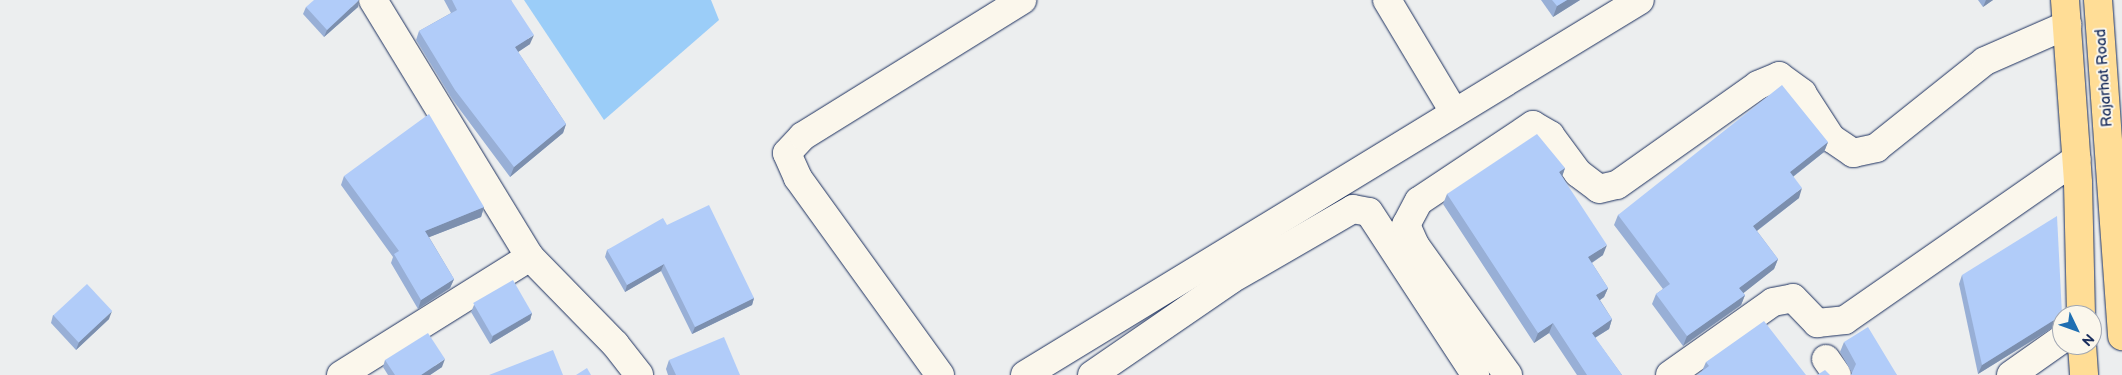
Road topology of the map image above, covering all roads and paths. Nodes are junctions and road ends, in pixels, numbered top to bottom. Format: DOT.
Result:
graph roads {
  1 [pos="372,0"];
  2 [pos="1022,0"];
  3 [pos="1387,0"];
  4 [pos="1640,0"];
  5 [pos="2098,0"];
  6 [pos="2066,13"];
  7 [pos="2114,76"];
  8 [pos="1454,112"];
  9 [pos="2077,159"];
  10 [pos="530,257"];
  11 [pos="2081,305"];
  12 [pos="2122,336"];
  13 [pos="2052,346"];
  14 [pos="1066,351"];
  15 [pos="2083,355"];
  16 [pos="1502,367"];
  17 [pos="342,375"];
  18 [pos="639,375"];
  19 [pos="940,375"];
  20 [pos="1025,375"];
  21 [pos="1082,375"];
  22 [pos="1092,375"];
  23 [pos="1474,375"];
  24 [pos="1670,375"];
  25 [pos="2011,375"];
  26 [pos="2084,375"];
  1 -- 10 [label="street"];
  2 -- 19 [label="street"];
  3 -- 8 [label="street"];
  4 -- 8 [label="street"];
  5 -- 7 [label="main road, Rajarhat Road"];
  6 -- 9 [label="main road"];
  6 -- 16 [label="street"];
  7 -- 12 [label="main road, Rajarhat Road"];
  8 -- 14 [label="street"];
  9 -- 11 [label="main road"];
  9 -- 24 [label="street"];
  10 -- 17 [label="street"];
  10 -- 18 [label="street"];
  13 -- 25 [label="street"];
  14 -- 20 [label="street"];
  14 -- 21 [label="street"];
  15 -- 26 [label="main road"];
  16 -- 23 [label="street"];
  22 -- 23 [label="street"];
}
